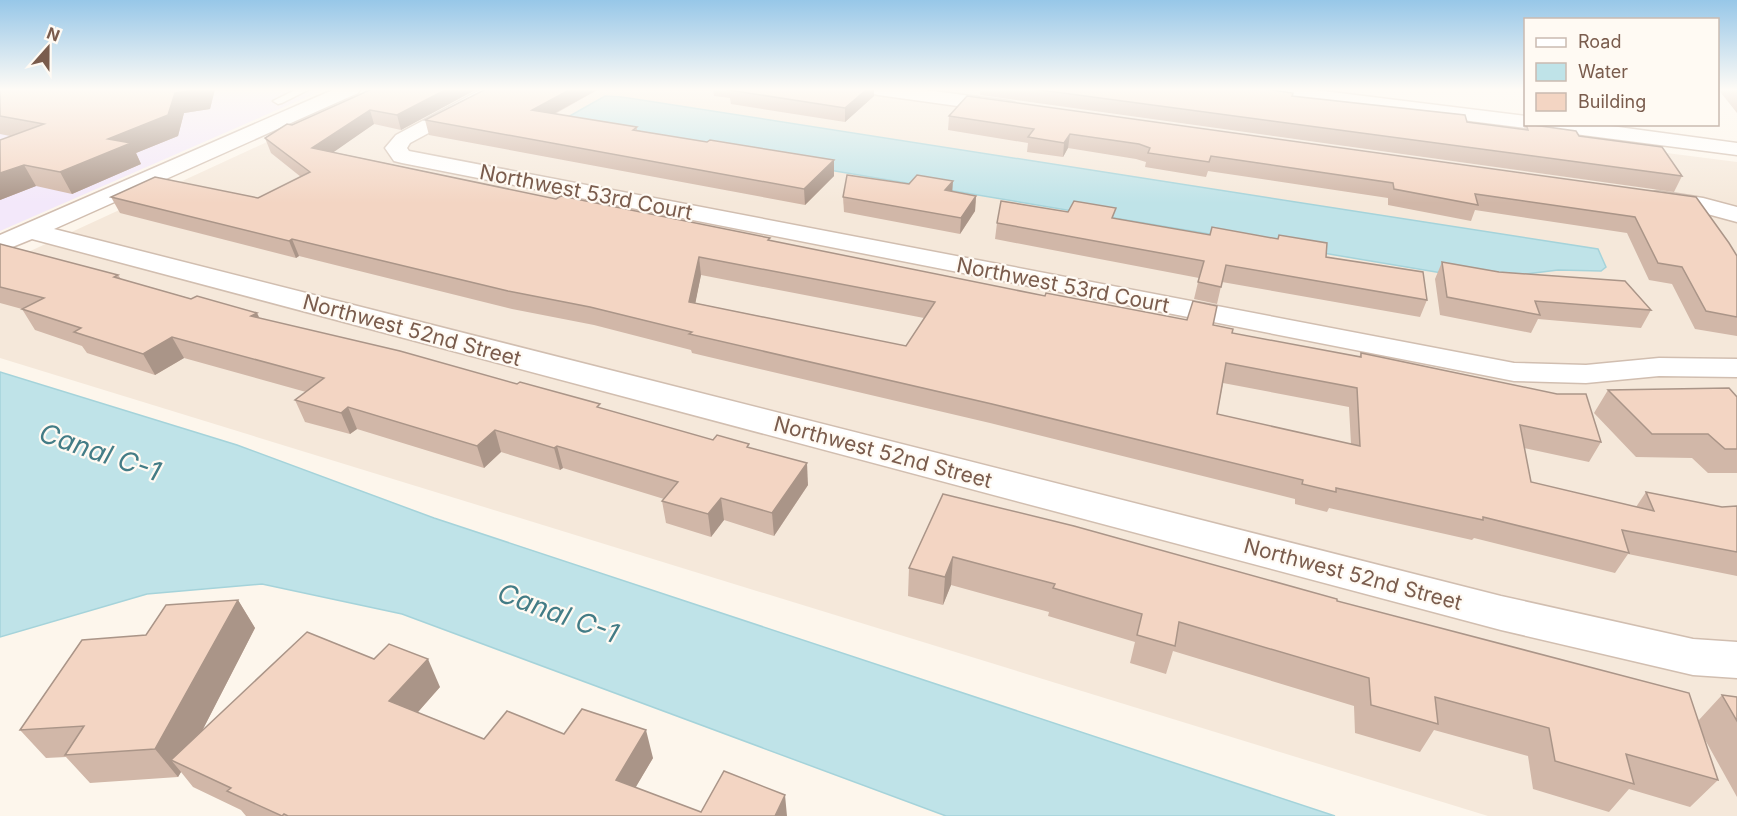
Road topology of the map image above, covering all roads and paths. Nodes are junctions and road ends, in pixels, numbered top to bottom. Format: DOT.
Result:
graph roads {
  1 [pos="265,127"];
  2 [pos="425,127"];
  3 [pos="1568,127"];
  4 [pos="1674,127"];
  5 [pos="1737,135"];
  6 [pos="1737,149"];
  7 [pos="1633,195"];
  8 [pos="1737,215"];
  9 [pos="15,238"];
  10 [pos="1737,368"];
  11 [pos="1737,660"];
  1 -- 9 [label="street"];
  2 -- 10 [label="street, Northwest 53rd Court"];
  3 -- 6 [label="street"];
  4 -- 5 [label="street"];
  7 -- 8 [label="street"];
  9 -- 11 [label="street, Northwest 52nd Street"];
}
